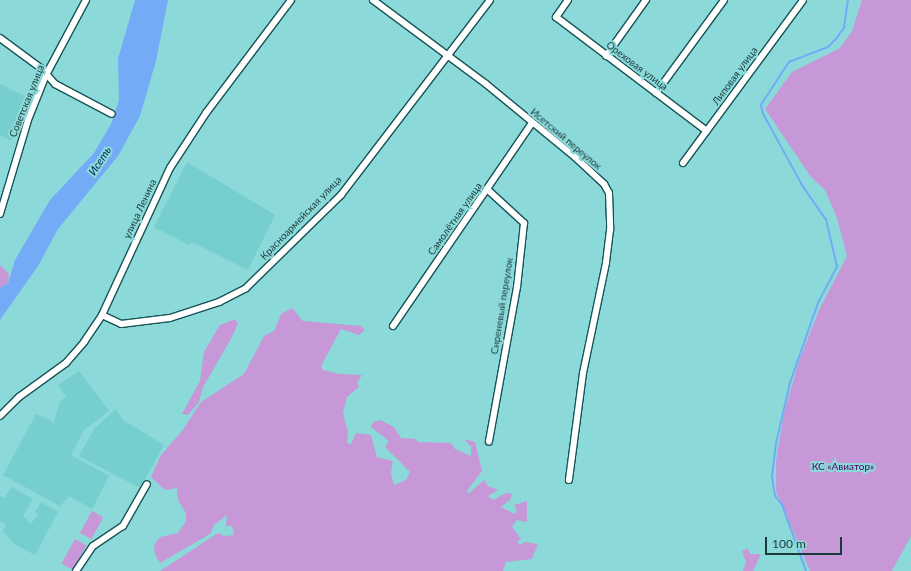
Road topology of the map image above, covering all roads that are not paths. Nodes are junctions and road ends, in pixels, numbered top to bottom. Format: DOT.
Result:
graph roads {
  1 [pos="86,0"];
  2 [pos="291,0"];
  3 [pos="373,0"];
  4 [pos="490,0"];
  5 [pos="568,0"];
  6 [pos="646,0"];
  7 [pos="724,0"];
  8 [pos="803,0"];
  9 [pos="0,38"];
  10 [pos="606,56"];
  11 [pos="448,57"];
  12 [pos="46,75"];
  13 [pos="656,93"];
  14 [pos="112,114"];
  15 [pos="532,123"];
  16 [pos="707,131"];
  17 [pos="683,163"];
  18 [pos="488,190"];
  19 [pos="0,214"];
  20 [pos="102,315"];
  21 [pos="393,326"];
  22 [pos="0,416"];
  23 [pos="489,441"];
  24 [pos="569,480"];
  25 [pos="147,484"];
  26 [pos="76,571"];
  1 -- 12 [label="street, Советская улица"];
  2 -- 20 [label="street, улица Ленина"];
  3 -- 11 [label="street, Исетский переулок"];
  4 -- 11 [label="street, Красноармейская улица"];
  5 -- 10 [label="street, Ореховая улица"];
  6 -- 10 [label="street"];
  7 -- 13 [label="street"];
  8 -- 16 [label="street, Липовая улица"];
  9 -- 12 [label="street"];
  10 -- 13 [label="street, Ореховая улица"];
  11 -- 15 [label="street, Исетский переулок"];
  11 -- 20 [label="street, Красноармейская улица"];
  12 -- 14 [label="street"];
  12 -- 19 [label="street, Советская улица"];
  13 -- 16 [label="street, Ореховая улица"];
  15 -- 18 [label="street, Самолётная улица"];
  15 -- 24 [label="street, Исетский переулок"];
  16 -- 17 [label="street, Липовая улица"];
  18 -- 21 [label="street, Самолётная улица"];
  18 -- 23 [label="street, Сиреневый переулок"];
  20 -- 22 [label="street, улица Ленина"];
  25 -- 26 [label="street"];
}
